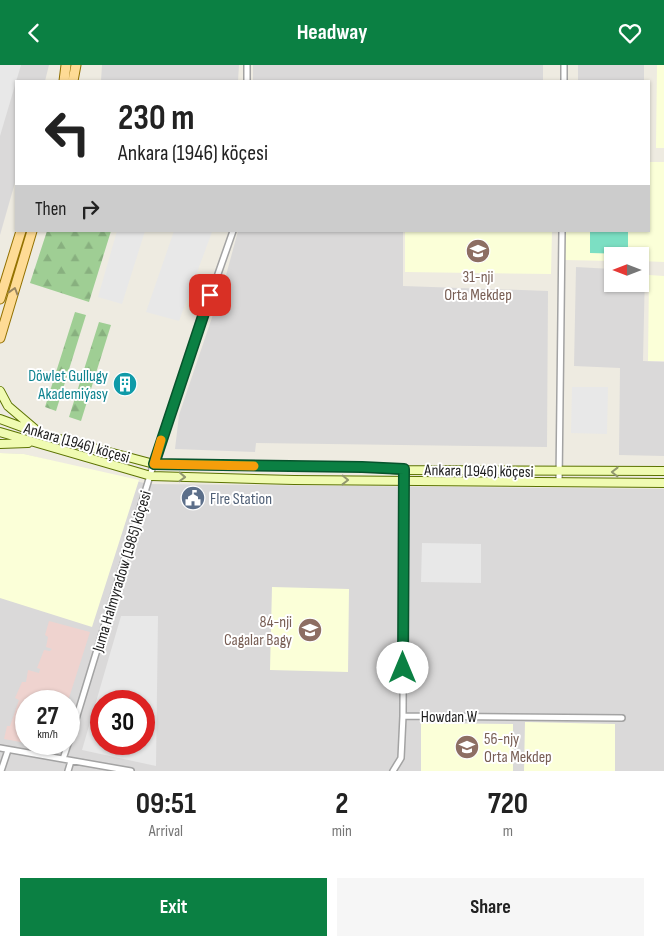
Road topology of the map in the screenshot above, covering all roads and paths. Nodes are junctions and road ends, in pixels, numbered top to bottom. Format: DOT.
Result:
graph roads {
  1 [pos="66,65"];
  2 [pos="76,65"];
  3 [pos="247,65"];
  4 [pos="564,65"];
  5 [pos="64,80"];
  6 [pos="73,80"];
  7 [pos="247,80"];
  8 [pos="564,80"];
  9 [pos="21,232"];
  10 [pos="32,232"];
  11 [pos="233,232"];
  12 [pos="562,232"];
  13 [pos="0,299"];
  14 [pos="0,338"];
  15 [pos="0,391"];
  16 [pos="0,419"];
  17 [pos="0,432"];
  18 [pos="41,434"];
  19 [pos="38,443"];
  20 [pos="0,444"];
  21 [pos="154,464"];
  22 [pos="404,469"];
  23 [pos="559,471"];
  24 [pos="664,471"];
  25 [pos="151,476"];
  26 [pos="404,481"];
  27 [pos="559,483"];
  28 [pos="664,483"];
  29 [pos="80,704"];
  30 [pos="403,716"];
  31 [pos="622,718"];
  32 [pos="0,748"];
  33 [pos="8,750"];
  34 [pos="64,755"];
  35 [pos="63,759"];
  36 [pos="72,761"];
  37 [pos="2,771"];
  38 [pos="68,771"];
  39 [pos="131,771"];
  40 [pos="393,771"];
  1 -- 5 [label="main road"];
  2 -- 6 [label="main road"];
  3 -- 7 [label="street"];
  4 -- 8 [label="street"];
  9 -- 13 [label="main road"];
  14 -- 10 [label="main road, one-way"];
  11 -- 21 [label="street, Juma Halmyradow (1985) köçesi"];
  12 -- 23 [label="street"];
  15 -- 18 [label="main road"];
  16 -- 18 [label="main road, Ankara (1946) köçesi"];
  17 -- 19 [label="main road, Ankara (1946) köçesi"];
  18 -- 21 [label="main road, Ankara (1946) köçesi"];
  19 -- 20 [label="main road"];
  19 -- 25 [label="main road, Ankara (1946) köçesi"];
  21 -- 22 [label="main road, Ankara (1946) köçesi"];
  21 -- 25 [label="street, Juma Halmyradow (1985) köçesi"];
  22 -- 23 [label="main road, Ankara (1946) köçesi"];
  22 -- 26 [label="street, Howdan W"];
  24 -- 23 [label="main road, Ankara (1946) köçesi, one-way"];
  23 -- 27 [label="street"];
  25 -- 26 [label="main road, Ankara (1946) köçesi, one-way"];
  25 -- 29 [label="street, Juma Halmyradow (1985) köçesi"];
  26 -- 27 [label="main road, Ankara (1946) köçesi"];
  26 -- 30 [label="street, Howdan W"];
  27 -- 28 [label="main road, Ankara (1946) köçesi"];
  30 -- 31 [label="street, Howdan W"];
  30 -- 40 [label="street"];
  32 -- 33 [label="street"];
  33 -- 35 [label="street"];
  33 -- 37 [label="street"];
  34 -- 35 [label="street, Juma Halmyradow (1985) köçesi"];
  35 -- 36 [label="street"];
  36 -- 38 [label="street"];
  36 -- 39 [label="street"];
}
